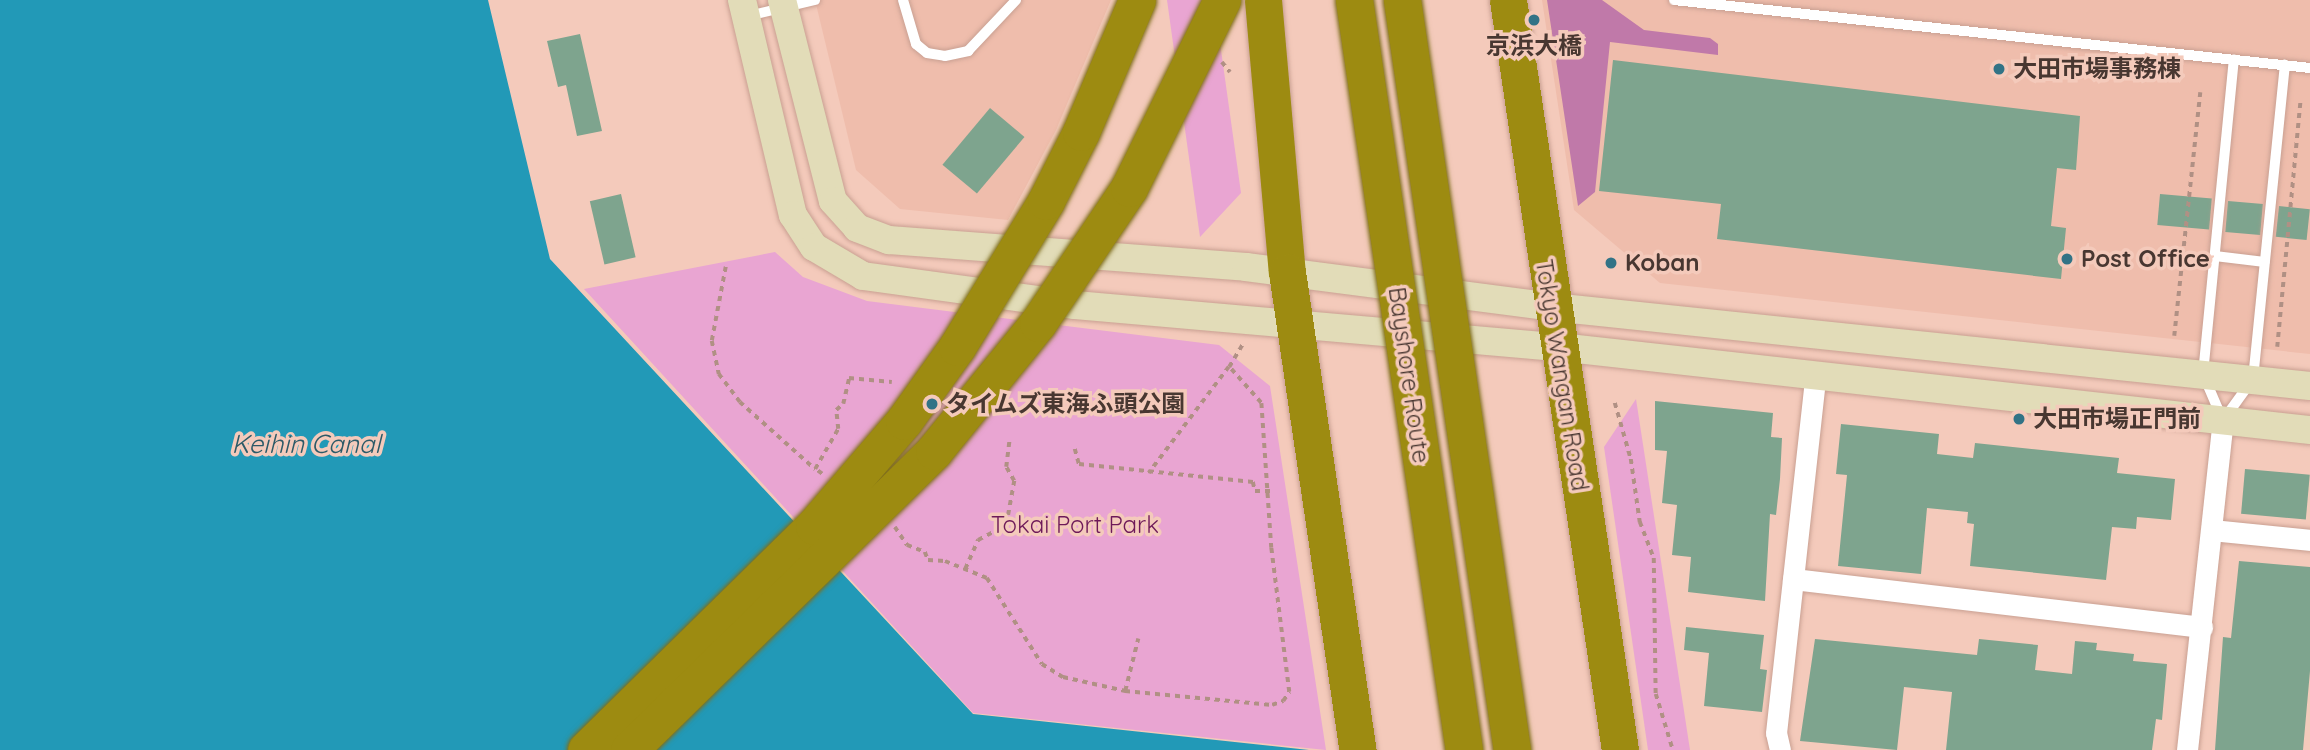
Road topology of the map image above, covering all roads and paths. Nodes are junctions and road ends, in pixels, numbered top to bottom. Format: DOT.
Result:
graph roads {
  1 [pos="815,0"];
  2 [pos="903,0"];
  3 [pos="1016,0"];
  4 [pos="1137,0"];
  5 [pos="1222,0"];
  6 [pos="1251,0"];
  7 [pos="1263,0"];
  8 [pos="1354,0"];
  9 [pos="1402,0"];
  10 [pos="1508,0"];
  11 [pos="1674,0"];
  12 [pos="783,4"];
  13 [pos="744,8"];
  14 [pos="2234,60"];
  15 [pos="2285,65"];
  16 [pos="2310,68"];
  17 [pos="2200,92"];
  18 [pos="2301,102"];
  19 [pos="1269,107"];
  20 [pos="2215,256"];
  21 [pos="2265,262"];
  22 [pos="726,267"];
  23 [pos="1287,272"];
  24 [pos="1552,307"];
  25 [pos="1295,324"];
  26 [pos="2174,336"];
  27 [pos="1244,341"];
  28 [pos="1559,347"];
  29 [pos="2277,347"];
  30 [pos="1229,367"];
  31 [pos="2203,374"];
  32 [pos="1815,377"];
  33 [pos="2253,379"];
  34 [pos="892,382"];
  35 [pos="2310,386"];
  36 [pos="1615,403"];
  37 [pos="2223,421"];
  38 [pos="2310,430"];
  39 [pos="1009,441"];
  40 [pos="1074,449"];
  41 [pos="814,469"];
  42 [pos="1149,472"];
  43 [pos="825,475"];
  44 [pos="1270,491"];
  45 [pos="894,524"];
  46 [pos="2212,530"];
  47 [pos="2310,540"];
  48 [pos="965,569"];
  49 [pos="1793,579"];
  50 [pos="2202,627"];
  51 [pos="1138,639"];
  52 [pos="1125,691"];
  53 [pos="586,750"];
  54 [pos="629,750"];
  55 [pos="1358,750"];
  56 [pos="1464,750"];
  57 [pos="1512,750"];
  58 [pos="1620,750"];
  59 [pos="1673,750"];
  60 [pos="1780,750"];
  61 [pos="2187,750"];
  1 -- 12 [label="lane"];
  2 -- 3 [label="lane"];
  4 -- 53 [label="highway, bridge"];
  5 -- 54 [label="highway, bridge"];
  6 -- 19 [label="highway"];
  7 -- 19 [label="highway"];
  8 -- 56 [label="highway, Bayshore Route, bridge"];
  9 -- 57 [label="highway, Bayshore Route, bridge"];
  10 -- 24 [label="highway, Tokyo Wangan Road"];
  11 -- 14 [label="lane"];
  12 -- 13 [label="lane"];
  12 -- 23 [label="street"];
  13 -- 25 [label="street"];
  14 -- 15 [label="lane"];
  14 -- 20 [label="lane"];
  15 -- 16 [label="lane"];
  15 -- 21 [label="lane"];
  17 -- 26 [label="path"];
  18 -- 29 [label="path"];
  19 -- 23 [label="highway"];
  20 -- 21 [label="lane"];
  20 -- 31 [label="lane"];
  21 -- 33 [label="lane"];
  22 -- 41 [label="path"];
  23 -- 24 [label="street"];
  23 -- 25 [label="highway"];
  24 -- 28 [label="highway, Tokyo Wangan Road"];
  24 -- 31 [label="street"];
  25 -- 28 [label="street"];
  25 -- 55 [label="highway"];
  27 -- 30 [label="path"];
  28 -- 32 [label="street"];
  28 -- 58 [label="highway, Tokyo Wangan Road"];
  30 -- 42 [label="path"];
  30 -- 44 [label="path"];
  31 -- 33 [label="street"];
  31 -- 37 [label="lane"];
  32 -- 37 [label="street"];
  32 -- 49 [label="street"];
  33 -- 35 [label="street"];
  33 -- 37 [label="lane"];
  34 -- 41 [label="path"];
  36 -- 59 [label="path"];
  37 -- 38 [label="street"];
  37 -- 46 [label="street"];
  39 -- 48 [label="path"];
  40 -- 42 [label="path"];
  41 -- 43 [label="path"];
  42 -- 44 [label="path"];
  44 -- 52 [label="path"];
  45 -- 48 [label="path"];
  46 -- 47 [label="street"];
  46 -- 50 [label="street"];
  48 -- 52 [label="path"];
  49 -- 50 [label="street"];
  49 -- 60 [label="street"];
  50 -- 61 [label="street"];
  51 -- 52 [label="path"];
}
